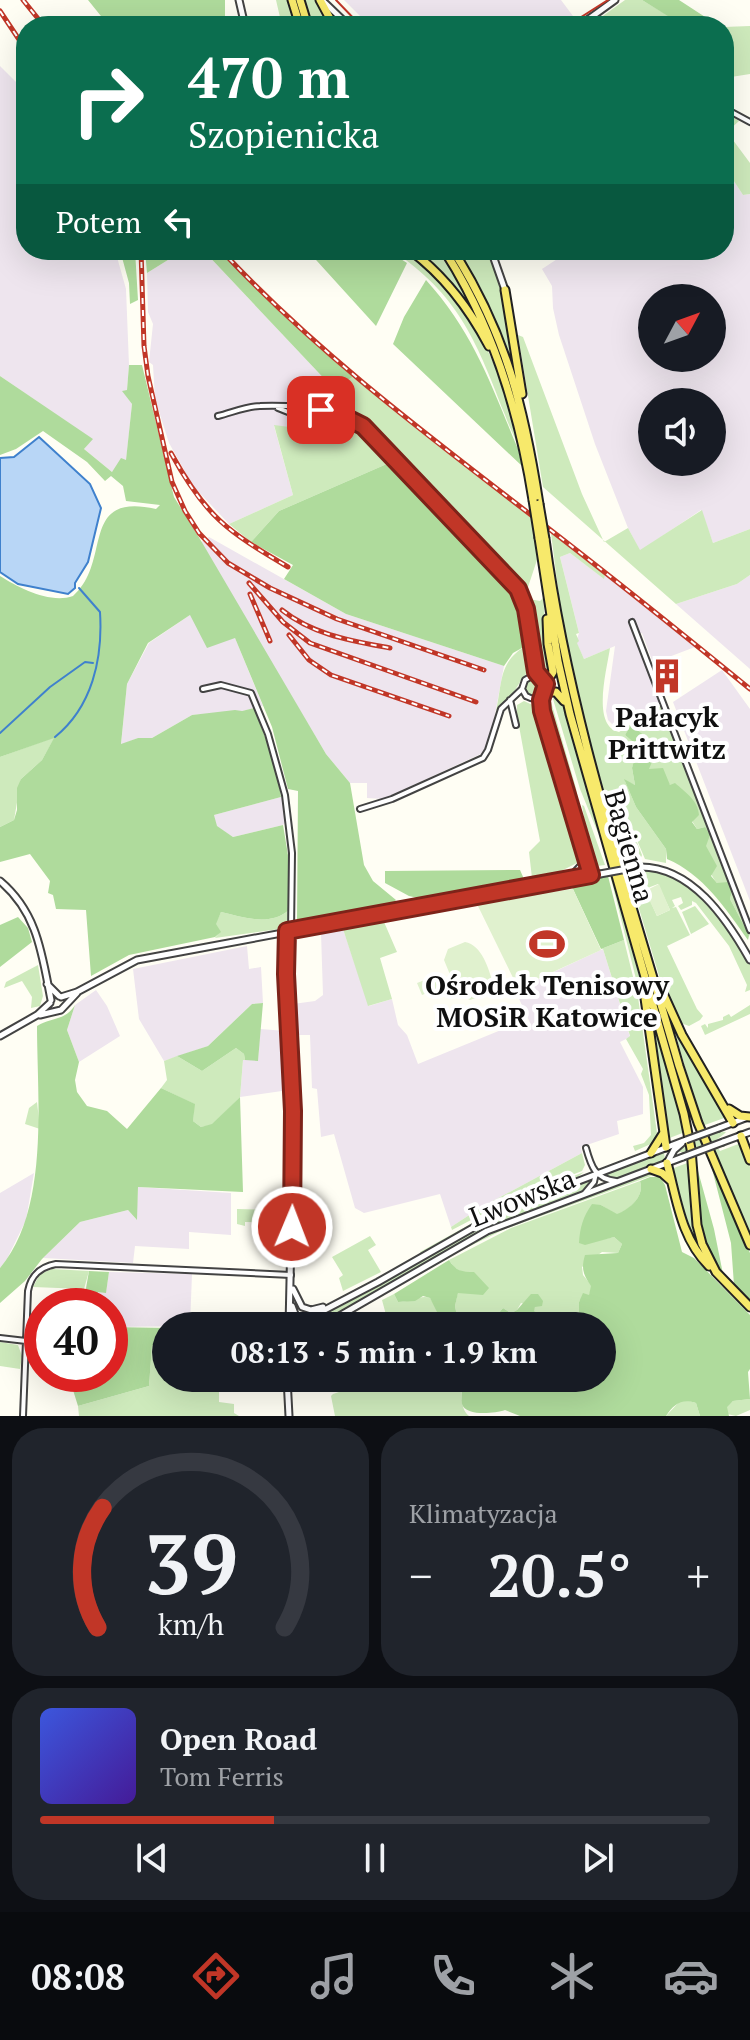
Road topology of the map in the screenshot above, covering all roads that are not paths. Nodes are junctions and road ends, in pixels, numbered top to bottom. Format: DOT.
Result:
graph roads {
  1 [pos="321,0"];
  2 [pos="615,0"];
  3 [pos="338,16"];
  4 [pos="593,16"];
  5 [pos="423,260"];
  6 [pos="450,260"];
  7 [pos="459,260"];
  8 [pos="494,260"];
  9 [pos="505,290"];
  10 [pos="504,374"];
  11 [pos="523,412"];
  12 [pos="218,416"];
  13 [pos="534,492"];
  14 [pos="542,538"];
  15 [pos="549,609"];
  16 [pos="632,622"];
  17 [pos="533,657"];
  18 [pos="529,677"];
  19 [pos="540,678"];
  20 [pos="203,689"];
  21 [pos="522,689"];
  22 [pos="543,695"];
  23 [pos="526,696"];
  24 [pos="535,699"];
  25 [pos="510,700"];
  26 [pos="542,711"];
  27 [pos="570,714"];
  28 [pos="516,725"];
  29 [pos="360,809"];
  30 [pos="582,848"];
  31 [pos="581,865"];
  32 [pos="589,876"];
  33 [pos="566,880"];
  34 [pos="0,881"];
  35 [pos="750,908"];
  36 [pos="743,911"];
  37 [pos="750,930"];
  38 [pos="289,931"];
  39 [pos="639,954"];
  40 [pos="749,956"];
  41 [pos="651,968"];
  42 [pos="46,983"];
  43 [pos="77,992"];
  44 [pos="60,996"];
  45 [pos="50,1001"];
  46 [pos="65,1005"];
  47 [pos="54,1010"];
  48 [pos="37,1015"];
  49 [pos="0,1036"];
  50 [pos="724,1105"];
  51 [pos="750,1116"];
  52 [pos="726,1127"];
  53 [pos="664,1132"];
  54 [pos="750,1132"];
  55 [pos="741,1136"];
  56 [pos="750,1139"];
  57 [pos="723,1142"];
  58 [pos="586,1148"];
  59 [pos="746,1149"];
  60 [pos="674,1152"];
  61 [pos="651,1153"];
  62 [pos="750,1160"];
  63 [pos="667,1163"];
  64 [pos="651,1169"];
  65 [pos="596,1173"];
  66 [pos="618,1181"];
  67 [pos="671,1181"];
  68 [pos="584,1194"];
  69 [pos="750,1245"];
  70 [pos="716,1272"];
  71 [pos="291,1275"];
  72 [pos="291,1283"];
  73 [pos="29,1288"];
  74 [pos="298,1303"];
  75 [pos="331,1305"];
  76 [pos="750,1307"];
  77 [pos="294,1312"];
  78 [pos="298,1312"];
  79 [pos="319,1312"];
  80 [pos="346,1312"];
  81 [pos="0,1338"];
  82 [pos="24,1341"];
  83 [pos="24,1391"];
  84 [pos="288,1392"];
  85 [pos="23,1416"];
  86 [pos="289,1416"];
  1 -- 3 [label="street"];
  2 -- 4 [label="street"];
  5 -- 10 [label="main road"];
  6 -- 10 [label="main road, Bagienna"];
  7 -- 11 [label="main road, Bagienna"];
  8 -- 9 [label="street"];
  9 -- 11 [label="main road"];
  10 -- 13 [label="main road, Bagienna"];
  11 -- 13 [label="main road, Bagienna"];
  12 -- 17 [label="street"];
  13 -- 14 [label="main road, Bagienna, bridge"];
  14 -- 15 [label="main road, Bagienna"];
  14 -- 41 [label="main road, Bagienna"];
  15 -- 19 [label="main road"];
  15 -- 27 [label="main road, Bagienna"];
  16 -- 36 [label="street"];
  17 -- 18 [label="street"];
  17 -- 19 [label="street"];
  18 -- 19 [label="street"];
  18 -- 21 [label="street"];
  19 -- 22 [label="street"];
  20 -- 38 [label="street"];
  21 -- 23 [label="street"];
  21 -- 25 [label="street"];
  22 -- 24 [label="street"];
  22 -- 26 [label="street"];
  22 -- 27 [label="main road"];
  23 -- 24 [label="street"];
  23 -- 25 [label="street"];
  24 -- 26 [label="street"];
  25 -- 28 [label="street"];
  25 -- 29 [label="street"];
  26 -- 30 [label="street"];
  27 -- 39 [label="main road, Bagienna"];
  30 -- 31 [label="street"];
  30 -- 32 [label="street"];
  31 -- 32 [label="street"];
  31 -- 33 [label="street"];
  32 -- 33 [label="street"];
  32 -- 40 [label="street, bridge"];
  33 -- 38 [label="street"];
  34 -- 42 [label="street"];
  35 -- 36 [label="street"];
  36 -- 37 [label="street"];
  38 -- 43 [label="street"];
  38 -- 71 [label="street"];
  39 -- 53 [label="main road"];
  39 -- 70 [label="main road, Bagienna"];
  41 -- 50 [label="main road"];
  41 -- 69 [label="main road, Bagienna"];
  42 -- 44 [label="street"];
  42 -- 45 [label="street"];
  43 -- 44 [label="street"];
  43 -- 46 [label="street"];
  44 -- 45 [label="street"];
  44 -- 46 [label="street"];
  45 -- 47 [label="street"];
  45 -- 48 [label="street"];
  46 -- 47 [label="street"];
  47 -- 48 [label="street"];
  48 -- 49 [label="street"];
  50 -- 51 [label="main road"];
  50 -- 52 [label="main road"];
  51 -- 52 [label="street"];
  52 -- 55 [label="street"];
  52 -- 57 [label="street"];
  52 -- 60 [label="street, bridge"];
  53 -- 60 [label="main road"];
  53 -- 61 [label="main road"];
  54 -- 55 [label="street, Lwowska"];
  55 -- 57 [label="street, Lwowska"];
  55 -- 59 [label="main road"];
  56 -- 59 [label="main road"];
  57 -- 60 [label="street, Lwowska, bridge"];
  58 -- 65 [label="street"];
  59 -- 62 [label="main road"];
  60 -- 61 [label="street, Lwowska"];
  60 -- 63 [label="street"];
  60 -- 63 [label="street, Lwowska"];
  61 -- 65 [label="street, Lwowska"];
  63 -- 64 [label="street, Lwowska"];
  63 -- 67 [label="main road"];
  64 -- 66 [label="street, Lwowska"];
  64 -- 67 [label="main road"];
  65 -- 66 [label="street"];
  65 -- 68 [label="street"];
  65 -- 75 [label="street, Lwowska"];
  66 -- 68 [label="street, Lwowska"];
  67 -- 70 [label="main road"];
  68 -- 80 [label="street, Lwowska"];
  70 -- 76 [label="main road, Bagienna"];
  71 -- 72 [label="street"];
  71 -- 73 [label="street"];
  72 -- 74 [label="street"];
  72 -- 77 [label="street"];
  74 -- 75 [label="street, Lwowska"];
  74 -- 78 [label="street"];
  75 -- 79 [label="street, Lwowska"];
  81 -- 82 [label="street"];
  83 -- 85 [label="street"];
  84 -- 86 [label="street"];
}
